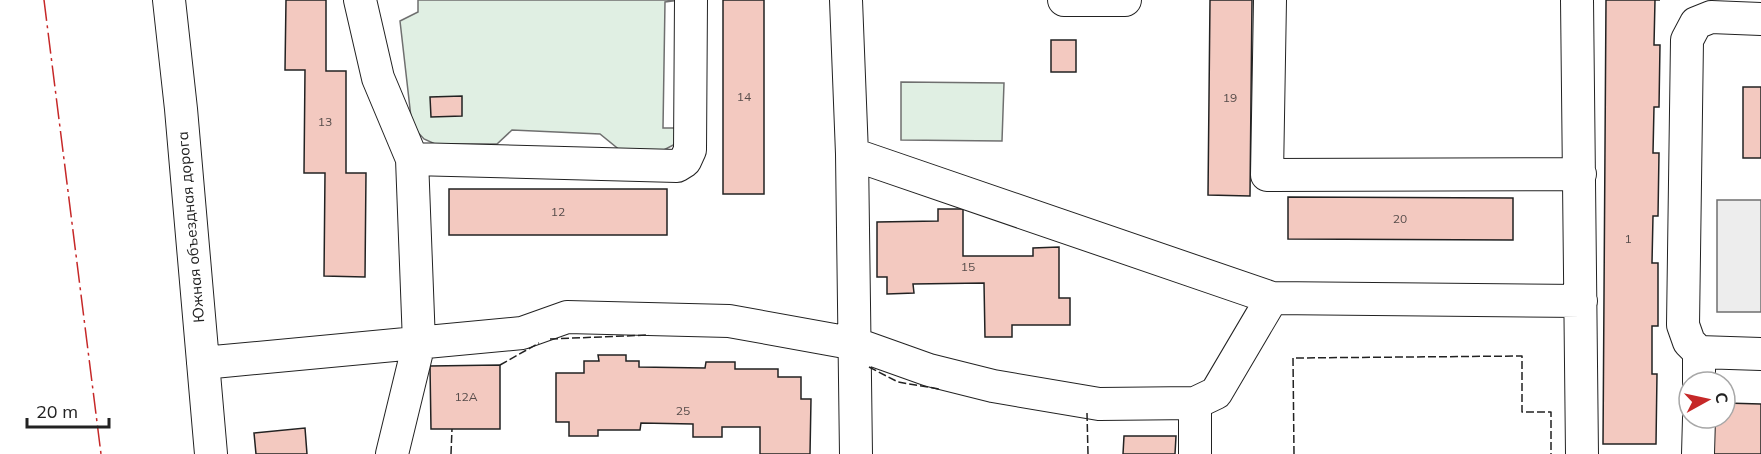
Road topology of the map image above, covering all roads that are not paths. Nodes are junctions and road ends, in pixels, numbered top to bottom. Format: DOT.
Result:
graph roads {
  1 [pos="169,0"];
  2 [pos="360,0"];
  3 [pos="691,0"];
  4 [pos="846,0"];
  5 [pos="1064,0"];
  6 [pos="1125,0"];
  7 [pos="1270,0"];
  8 [pos="1577,0"];
  9 [pos="1761,19"];
  10 [pos="852,154"];
  11 [pos="412,159"];
  12 [pos="1580,174"];
  13 [pos="1272,298"];
  14 [pos="1581,301"];
  15 [pos="419,343"];
  16 [pos="856,344"];
  17 [pos="1761,354"];
  18 [pos="203,363"];
  19 [pos="1699,367"];
  20 [pos="1195,403"];
  21 [pos="1698,430"];
  22 [pos="211,454"];
  23 [pos="392,454"];
  24 [pos="855,454"];
  25 [pos="1195,454"];
  26 [pos="1582,454"];
  27 [pos="1698,454"];
  1 -- 18 [label="street, Южная объездная дорога"];
  2 -- 11 [label="street"];
  3 -- 11 [label="street"];
  4 -- 10 [label="street"];
  5 -- 6 [label="street"];
  7 -- 12 [label="street"];
  8 -- 12 [label="street"];
  9 -- 19 [label="street"];
  10 -- 13 [label="street"];
  10 -- 16 [label="street"];
  11 -- 15 [label="street"];
  12 -- 14 [label="street"];
  13 -- 14 [label="street"];
  13 -- 20 [label="street"];
  14 -- 26 [label="street"];
  15 -- 16 [label="street"];
  15 -- 18 [label="street"];
  15 -- 23 [label="street"];
  16 -- 20 [label="street"];
  16 -- 24 [label="street"];
  17 -- 19 [label="street"];
  18 -- 22 [label="street, Южная объездная дорога"];
  20 -- 25 [label="street"];
  21 -- 27 [label="street"];
}
